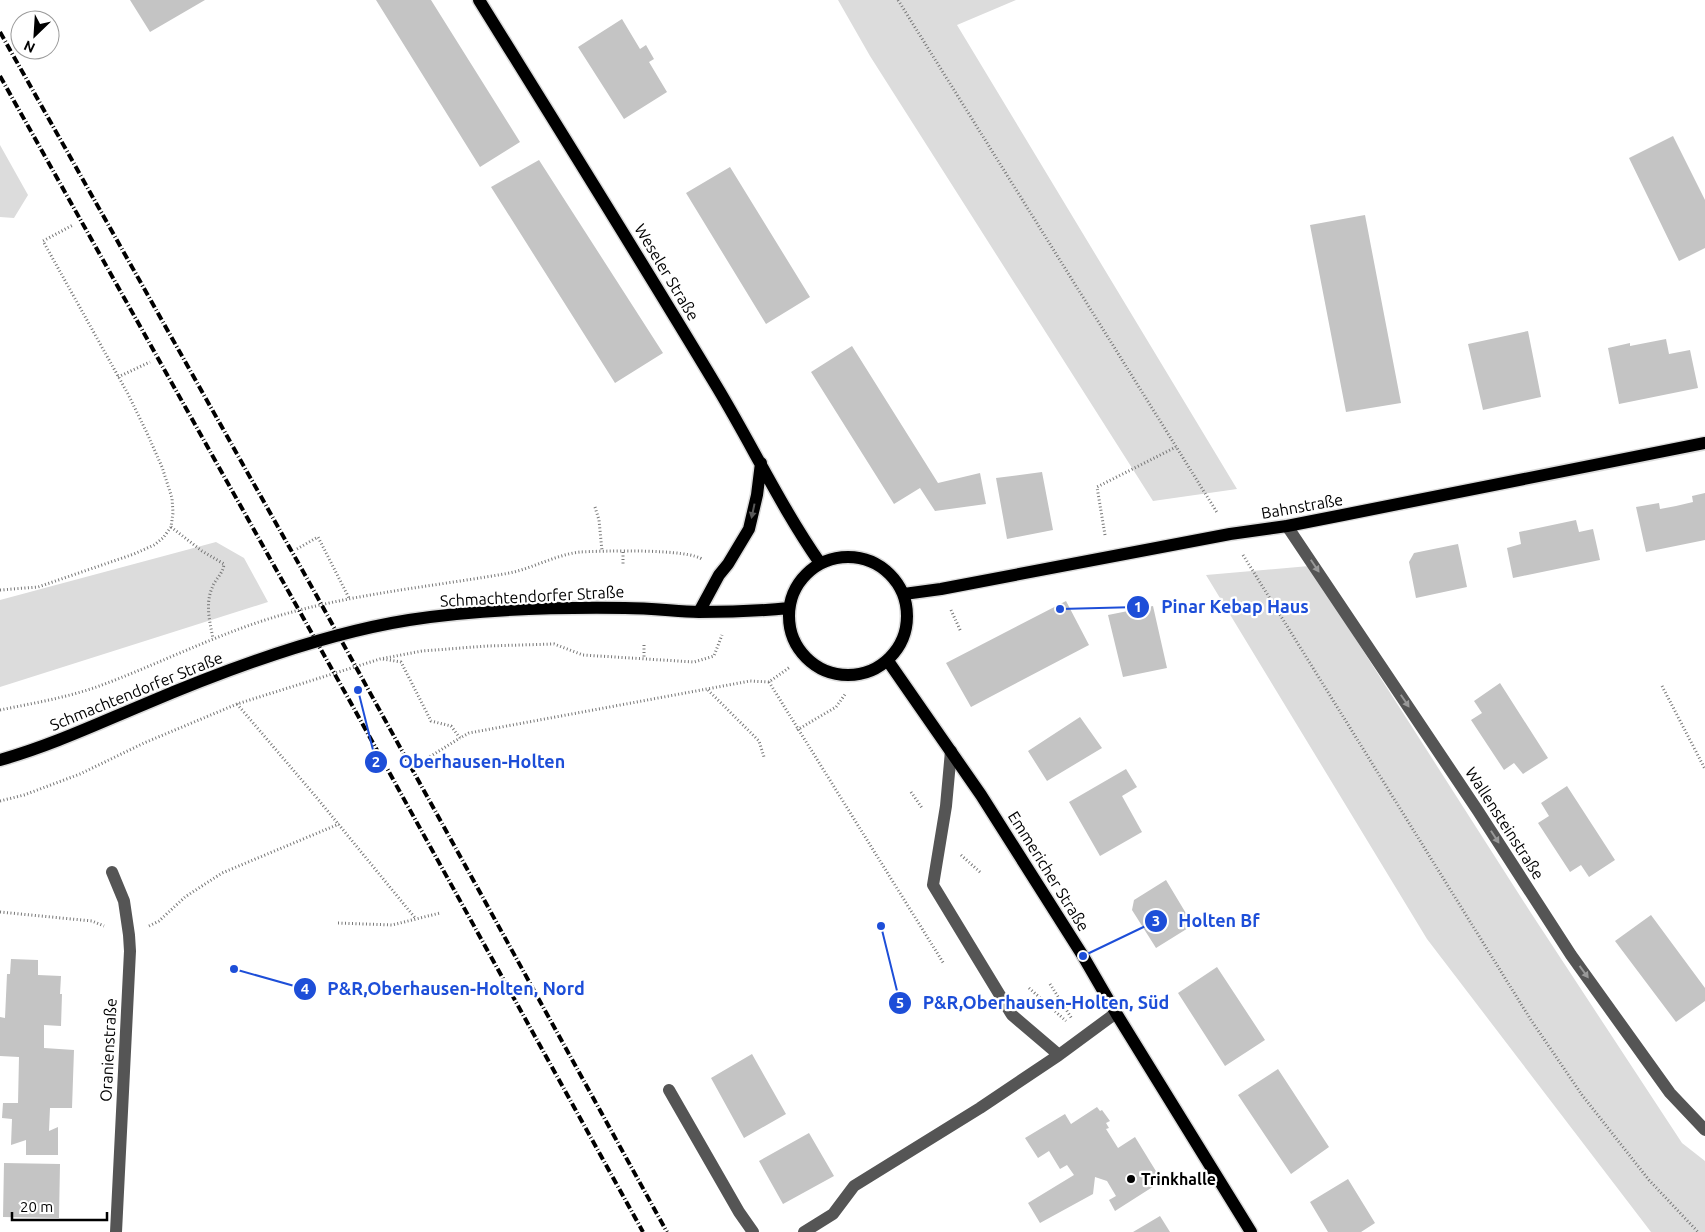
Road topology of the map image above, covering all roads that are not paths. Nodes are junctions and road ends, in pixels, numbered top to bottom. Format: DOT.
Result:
graph roads {
  1 [pos="479,0"];
  2 [pos="1705,442"];
  3 [pos="761,463"];
  4 [pos="1288,526"];
  5 [pos="820,563"];
  6 [pos="904,594"];
  7 [pos="789,608"];
  8 [pos="698,612"];
  9 [pos="888,661"];
  10 [pos="951,751"];
  11 [pos="0,760"];
  12 [pos="112,872"];
  13 [pos="1116,1013"];
  14 [pos="1059,1055"];
  15 [pos="669,1090"];
  16 [pos="1705,1130"];
  17 [pos="116,1232"];
  18 [pos="752,1232"];
  19 [pos="804,1232"];
  20 [pos="1252,1232"];
  1 -- 3 [label="main road, Weseler Straße"];
  2 -- 4 [label="main road, Bahnstraße"];
  3 -- 5 [label="main road, Weseler Straße"];
  3 -- 8 [label="main road, one-way"];
  4 -- 6 [label="main road, Bahnstraße"];
  4 -- 16 [label="street, Wallensteinstraße, one-way"];
  5 -- 6 [label="main road"];
  5 -- 7 [label="main road"];
  6 -- 9 [label="main road"];
  7 -- 8 [label="main road, Schmachtendorfer Straße"];
  7 -- 9 [label="main road"];
  8 -- 11 [label="main road, Schmachtendorfer Straße"];
  9 -- 10 [label="main road, Emmericher Straße"];
  10 -- 13 [label="main road, Emmericher Straße"];
  10 -- 14 [label="street"];
  12 -- 17 [label="street, Oranienstraße"];
  13 -- 14 [label="street"];
  13 -- 20 [label="main road, Emmericher Straße"];
  14 -- 19 [label="street"];
  15 -- 18 [label="street"];
}
